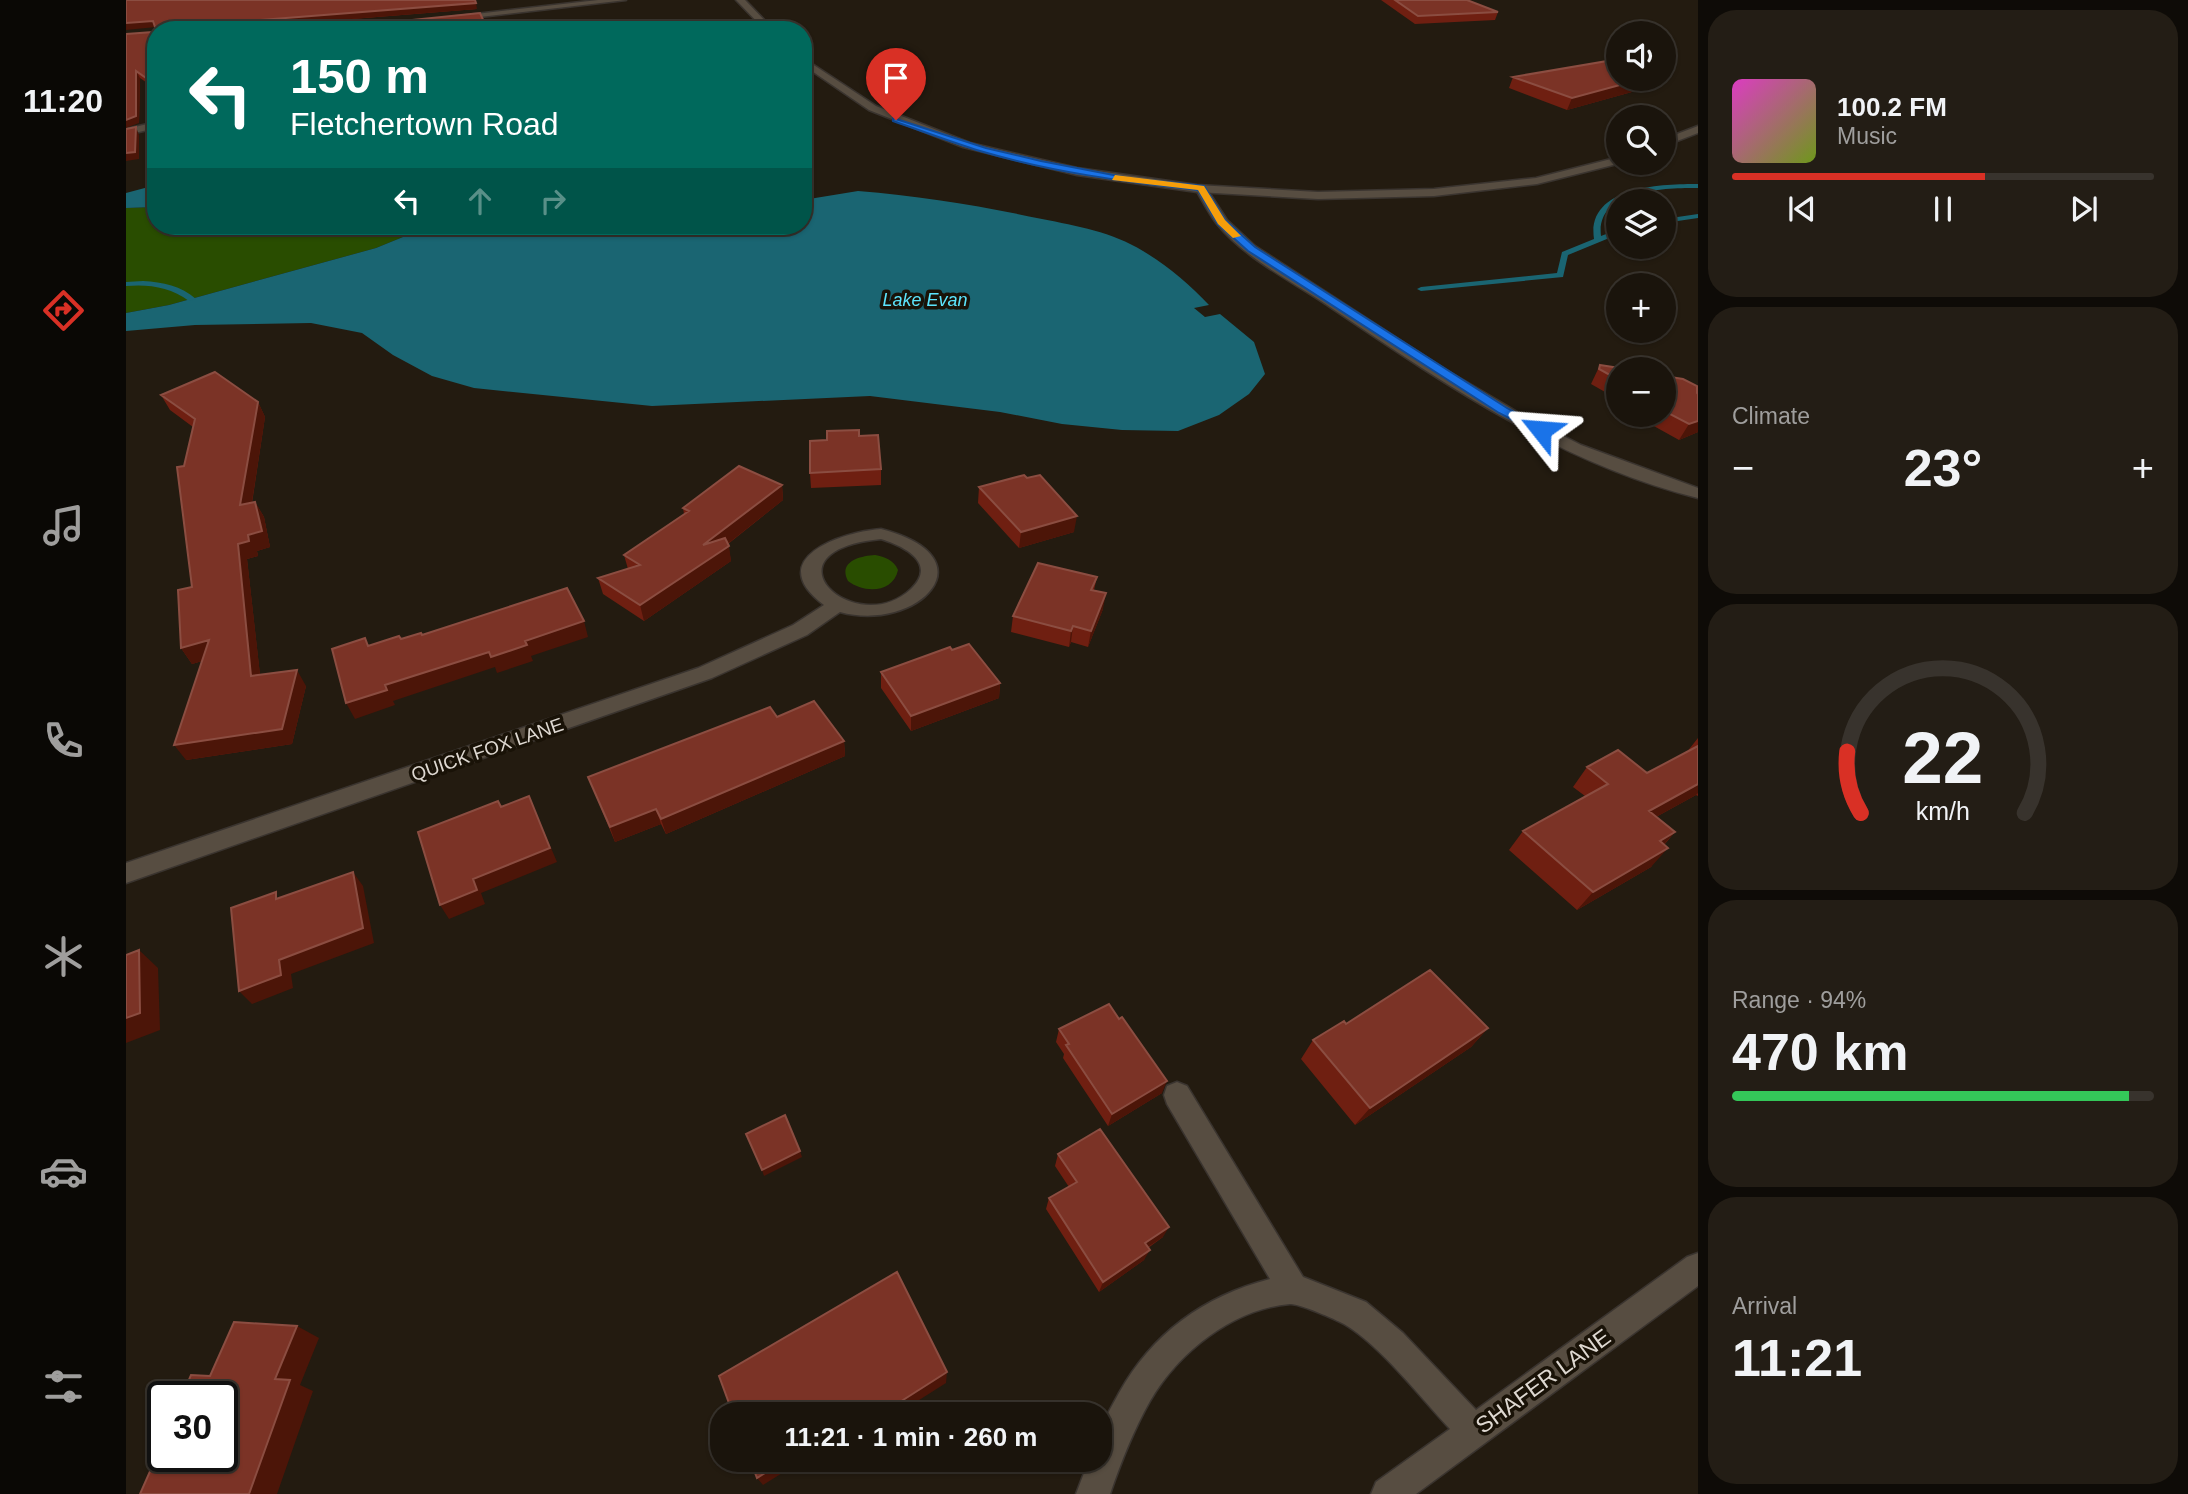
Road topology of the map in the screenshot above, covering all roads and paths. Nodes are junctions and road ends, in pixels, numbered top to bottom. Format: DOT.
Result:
graph roads {
  1 [pos="514,0"];
  2 [pos="622,0"];
  3 [pos="740,0"];
  4 [pos="520,11"];
  5 [pos="440,19"];
  6 [pos="761,21"];
  7 [pos="812,68"];
  8 [pos="147,127"];
  9 [pos="1698,129"];
  10 [pos="126,132"];
  11 [pos="1676,138"];
  12 [pos="1606,164"];
  13 [pos="1201,188"];
  14 [pos="1698,493"];
  15 [pos="838,604"];
  16 [pos="126,873"];
  17 [pos="1177,1096"];
  18 [pos="1698,1268"];
  19 [pos="1292,1288"];
  20 [pos="1474,1431"];
  21 [pos="1093,1494"];
  22 [pos="1388,1494"];
  1 -- 4 [label="street"];
  2 -- 4 [label="street"];
  3 -- 6 [label="street"];
  4 -- 5 [label="street"];
  7 -- 13 [label="street"];
  8 -- 10 [label="street"];
  9 -- 11 [label="street"];
  12 -- 13 [label="street"];
  13 -- 14 [label="street"];
  15 -- 15 [label="street"];
  15 -- 16 [label="street, QUICK FOX LANE"];
  17 -- 19 [label="street"];
  18 -- 20 [label="street, SHAFER LANE"];
  19 -- 20 [label="street"];
  19 -- 21 [label="street"];
  20 -- 22 [label="street, SHAFER LANE"];
}
